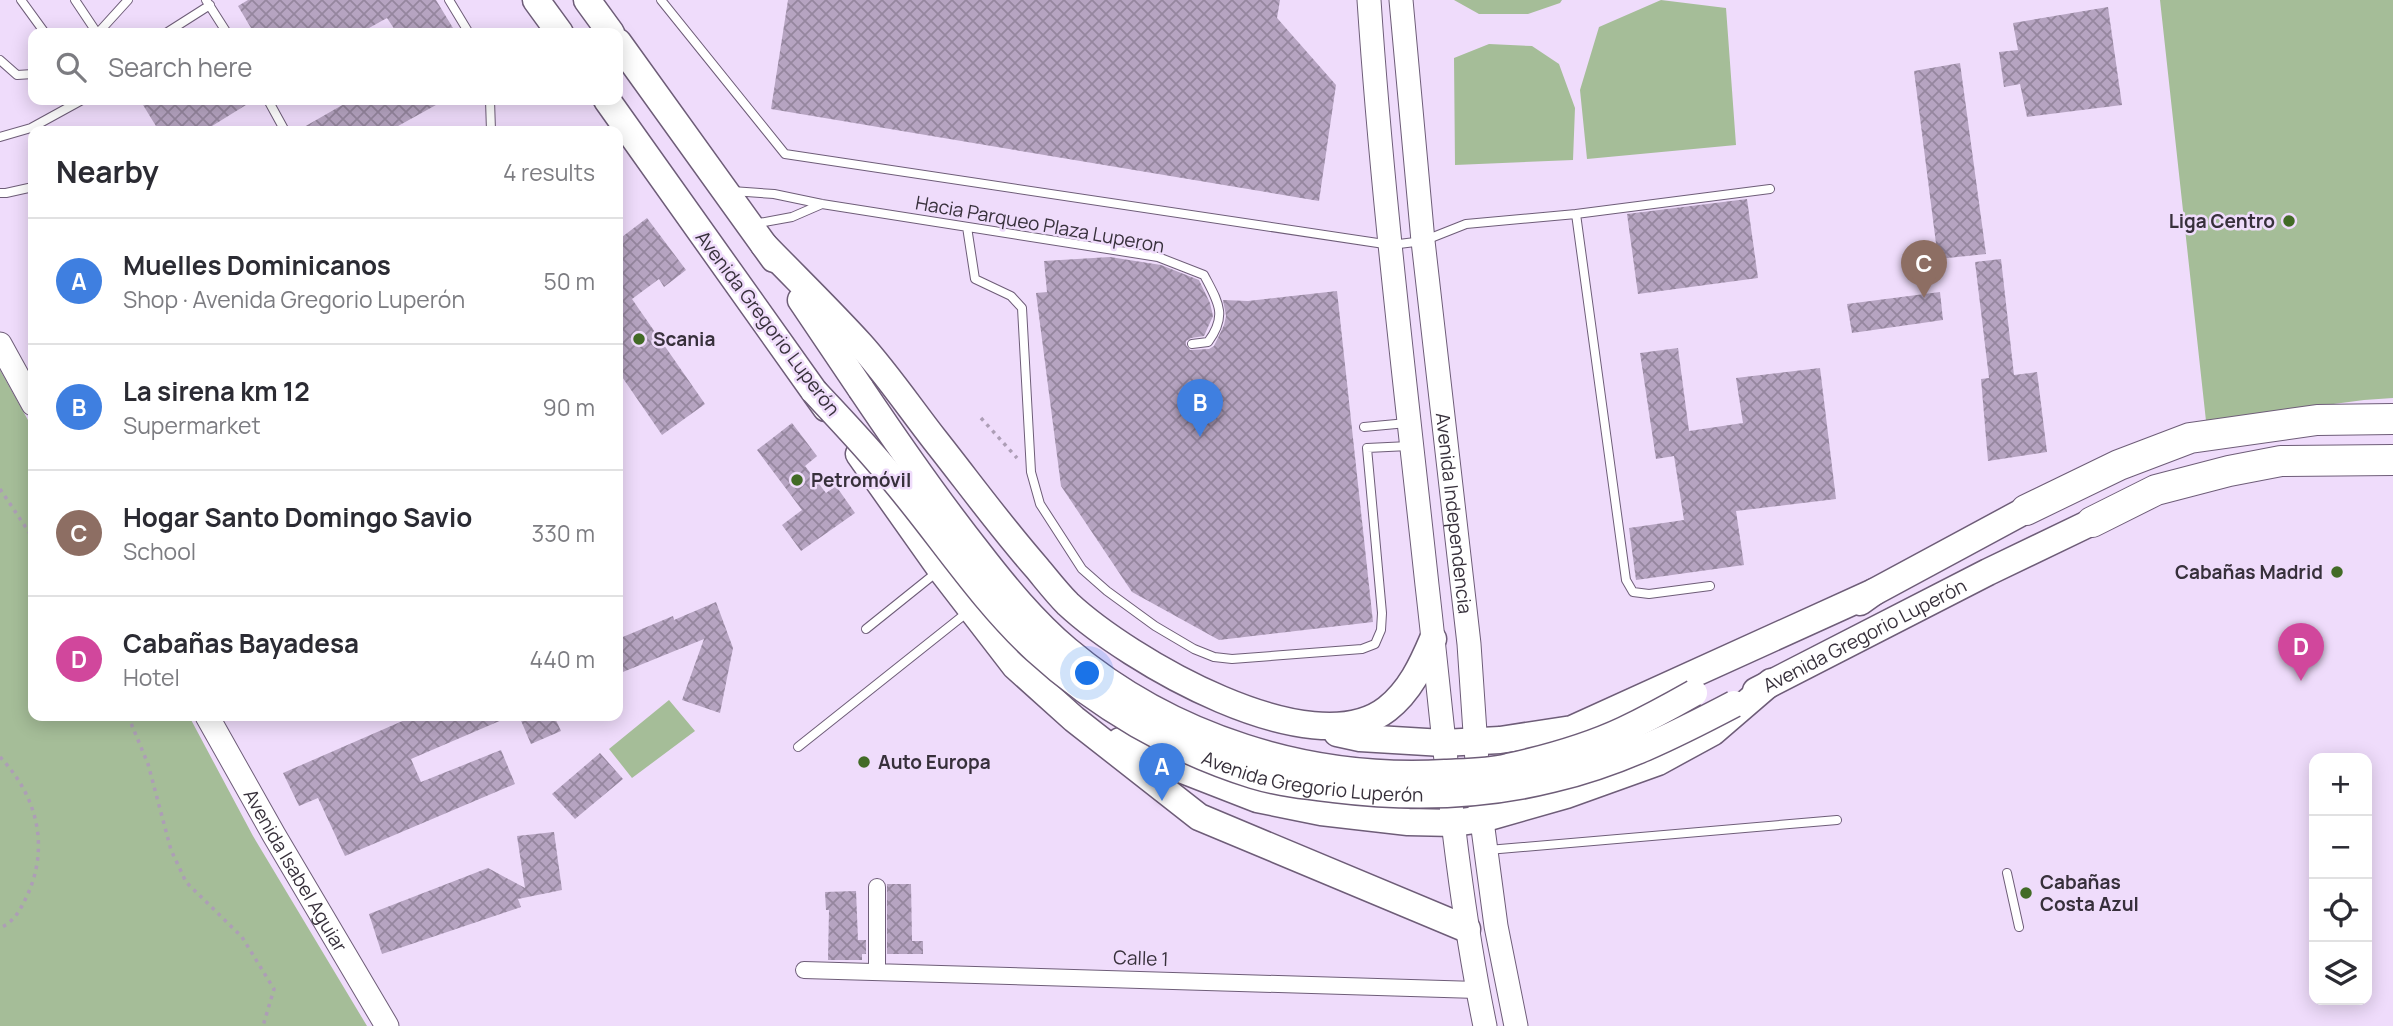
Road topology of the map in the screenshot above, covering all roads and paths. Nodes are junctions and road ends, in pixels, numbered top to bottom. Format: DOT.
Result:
graph roads {
  1 [pos="20,0"];
  2 [pos="75,0"];
  3 [pos="128,0"];
  4 [pos="449,0"];
  5 [pos="536,0"];
  6 [pos="587,0"];
  7 [pos="661,0"];
  8 [pos="1369,0"];
  9 [pos="1401,0"];
  10 [pos="208,2"];
  11 [pos="41,28"];
  12 [pos="94,28"];
  13 [pos="102,28"];
  14 [pos="173,28"];
  15 [pos="224,28"];
  16 [pos="466,28"];
  17 [pos="556,28"];
  18 [pos="607,28"];
  19 [pos="623,49"];
  20 [pos="0,60"];
  21 [pos="28,74"];
  22 [pos="74,105"];
  23 [pos="271,105"];
  24 [pos="490,105"];
  25 [pos="611,105"];
  26 [pos="40,126"];
  27 [pos="282,126"];
  28 [pos="491,126"];
  29 [pos="28,131"];
  30 [pos="0,136"];
  31 [pos="1770,189"];
  32 [pos="725,190"];
  33 [pos="28,191"];
  34 [pos="0,193"];
  35 [pos="822,204"];
  36 [pos="1576,214"];
  37 [pos="967,227"];
  38 [pos="757,235"];
  39 [pos="1423,241"];
  40 [pos="1391,245"];
  41 [pos="0,344"];
  42 [pos="1192,344"];
  43 [pos="814,391"];
  44 [pos="28,395"];
  45 [pos="981,418"];
  46 [pos="2393,419"];
  47 [pos="1410,422"];
  48 [pos="1364,427"];
  49 [pos="2393,433"];
  50 [pos="1412,446"];
  51 [pos="2315,448"];
  52 [pos="2393,460"];
  53 [pos="1031,472"];
  54 [pos="2393,475"];
  55 [pos="0,489"];
  56 [pos="2026,510"];
  57 [pos="2092,522"];
  58 [pos="28,531"];
  59 [pos="940,570"];
  60 [pos="1710,586"];
  61 [pos="1874,592"];
  62 [pos="971,609"];
  63 [pos="866,629"];
  64 [pos="1433,639"];
  65 [pos="1771,682"];
  66 [pos="1074,719"];
  67 [pos="130,721"];
  68 [pos="210,721"];
  69 [pos="1303,725"];
  70 [pos="1475,741"];
  71 [pos="1443,743"];
  72 [pos="798,747"];
  73 [pos="0,757"];
  74 [pos="1482,819"];
  75 [pos="1837,820"];
  76 [pos="1454,823"];
  77 [pos="1485,850"];
  78 [pos="2007,873"];
  79 [pos="877,887"];
  80 [pos="2019,927"];
  81 [pos="0,928"];
  82 [pos="1467,929"];
  83 [pos="804,970"];
  84 [pos="877,971"];
  85 [pos="1478,989"];
  86 [pos="263,1026"];
  87 [pos="387,1026"];
  88 [pos="1485,1026"];
  89 [pos="1516,1026"];
  1 -- 11 [label="lane"];
  2 -- 12 [label="lane"];
  3 -- 13 [label="lane"];
  4 -- 16 [label="lane"];
  5 -- 17 [label="main road"];
  6 -- 18 [label="main road"];
  7 -- 40 [label="lane"];
  8 -- 40 [label="main road, Avenida Independencia"];
  9 -- 39 [label="main road, Avenida Independencia"];
  10 -- 14 [label="lane"];
  10 -- 15 [label="lane"];
  19 -- 32 [label="main road, Avenida Gregorio Luperón"];
  20 -- 21 [label="lane"];
  22 -- 26 [label="lane"];
  23 -- 27 [label="lane"];
  24 -- 28 [label="lane"];
  25 -- 43 [label="main road, Avenida Gregorio Luperón"];
  29 -- 30 [label="lane"];
  31 -- 36 [label="lane"];
  32 -- 35 [label="lane, Hacia Parqueo Plaza Luperon"];
  32 -- 38 [label="main road, Avenida Gregorio Luperón"];
  33 -- 34 [label="lane"];
  35 -- 37 [label="lane, Hacia Parqueo Plaza Luperon"];
  35 -- 38 [label="lane"];
  36 -- 39 [label="lane"];
  36 -- 60 [label="lane"];
  37 -- 42 [label="lane, Hacia Parqueo Plaza Luperon"];
  37 -- 53 [label="lane"];
  38 -- 61 [label="main road, Avenida Gregorio Luperón, bridge"];
  38 -- 69 [label="main road"];
  39 -- 40 [label="lane"];
  39 -- 70 [label="main road, Avenida Independencia"];
  40 -- 47 [label="main road, Avenida Independencia"];
  41 -- 44 [label="main road"];
  43 -- 59 [label="main road"];
  43 -- 65 [label="main road, Avenida Gregorio Luperón, bridge"];
  45 -- 53 [label="path"];
  46 -- 56 [label="highway"];
  47 -- 48 [label="lane"];
  47 -- 50 [label="main road, Avenida Independencia"];
  49 -- 51 [label="highway"];
  50 -- 53 [label="lane"];
  50 -- 64 [label="main road, Avenida Independencia"];
  51 -- 52 [label="highway"];
  51 -- 56 [label="highway"];
  51 -- 57 [label="highway"];
  54 -- 57 [label="highway"];
  55 -- 58 [label="path"];
  56 -- 61 [label="main road, Avenida Gregorio Luperón"];
  57 -- 65 [label="main road, Avenida Gregorio Luperón"];
  59 -- 62 [label="main road"];
  59 -- 63 [label="lane"];
  61 -- 70 [label="main road"];
  62 -- 66 [label="main road"];
  62 -- 72 [label="lane"];
  64 -- 69 [label="main road"];
  64 -- 71 [label="main road, Avenida Independencia"];
  65 -- 74 [label="main road"];
  66 -- 76 [label="main road"];
  66 -- 82 [label="main road"];
  67 -- 86 [label="path"];
  68 -- 87 [label="main road, Avenida Isabel Aguiar"];
  69 -- 71 [label="main road"];
  70 -- 71 [label="main road"];
  70 -- 74 [label="main road, Avenida Independencia"];
  71 -- 76 [label="main road, Avenida Independencia"];
  73 -- 81 [label="path"];
  74 -- 76 [label="main road"];
  74 -- 77 [label="main road, Avenida Independencia"];
  75 -- 77 [label="lane"];
  76 -- 82 [label="main road, Avenida Independencia"];
  77 -- 89 [label="main road, Avenida Independencia"];
  78 -- 80 [label="lane"];
  79 -- 84 [label="street"];
  82 -- 85 [label="main road, Avenida Independencia"];
  83 -- 84 [label="street, Calle 1"];
  84 -- 85 [label="street, Calle 1"];
  85 -- 88 [label="main road, Avenida Independencia"];
}
